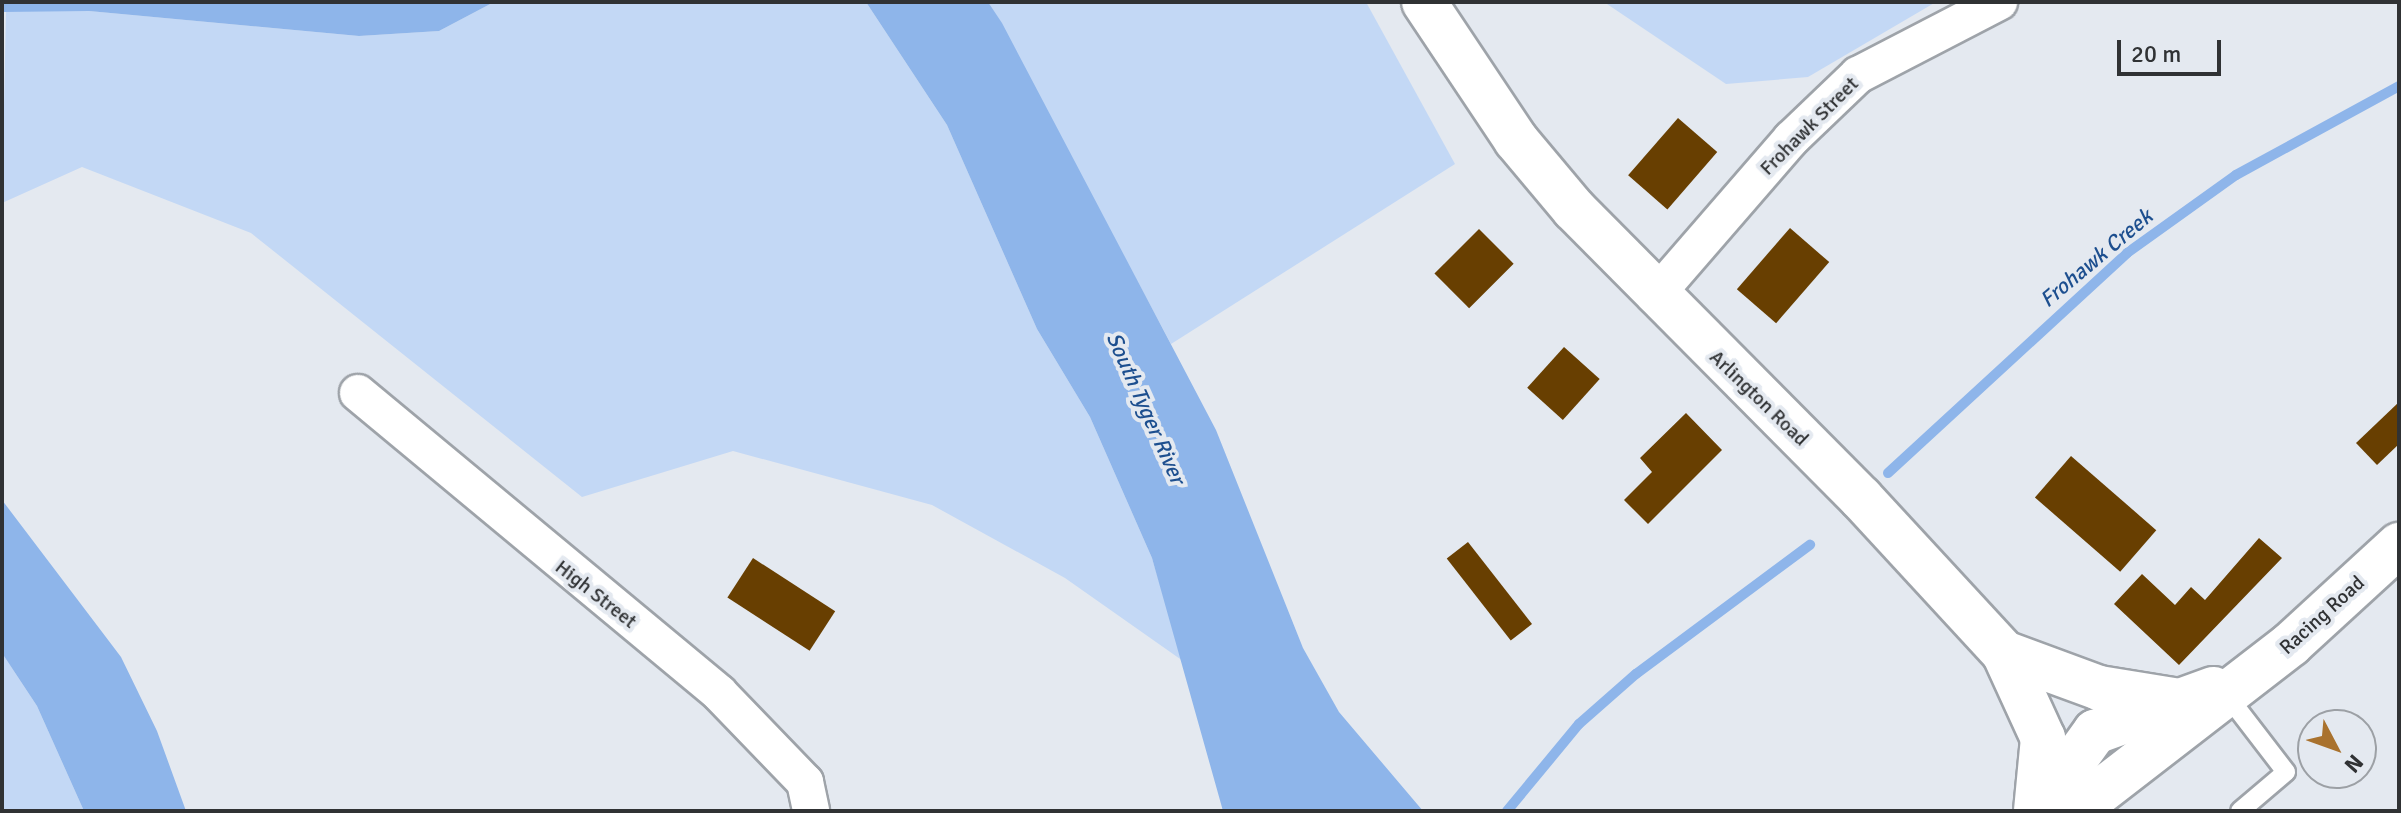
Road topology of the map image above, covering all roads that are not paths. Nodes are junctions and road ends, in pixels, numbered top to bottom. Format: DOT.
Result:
graph roads {
  1 [pos="1424,2"];
  2 [pos="1999,2"];
  3 [pos="1655,296"];
  4 [pos="358,393"];
  5 [pos="2399,545"];
  6 [pos="2004,653"];
  7 [pos="2234,688"];
  8 [pos="2173,700"];
  9 [pos="2054,753"];
  10 [pos="2139,762"];
  11 [pos="811,811"];
  12 [pos="2037,811"];
  13 [pos="2075,811"];
  14 [pos="2240,811"];
  1 -- 3 [label="main road, Arlington Road"];
  2 -- 3 [label="street, Frohawk Street"];
  3 -- 6 [label="main road, Arlington Road"];
  4 -- 11 [label="street, High Street"];
  5 -- 7 [label="main road, Racing Road"];
  6 -- 8 [label="main road, Racing Road"];
  6 -- 9 [label="main road, Arlington Road"];
  7 -- 8 [label="main road, Racing Road"];
  7 -- 10 [label="main road, Racing Road"];
  7 -- 14 [label="lane"];
  8 -- 9 [label="main road, Racing Road"];
  9 -- 10 [label="main road, Racing Road"];
  9 -- 12 [label="main road, Racing Road"];
  10 -- 13 [label="main road, Racing Road"];
}
